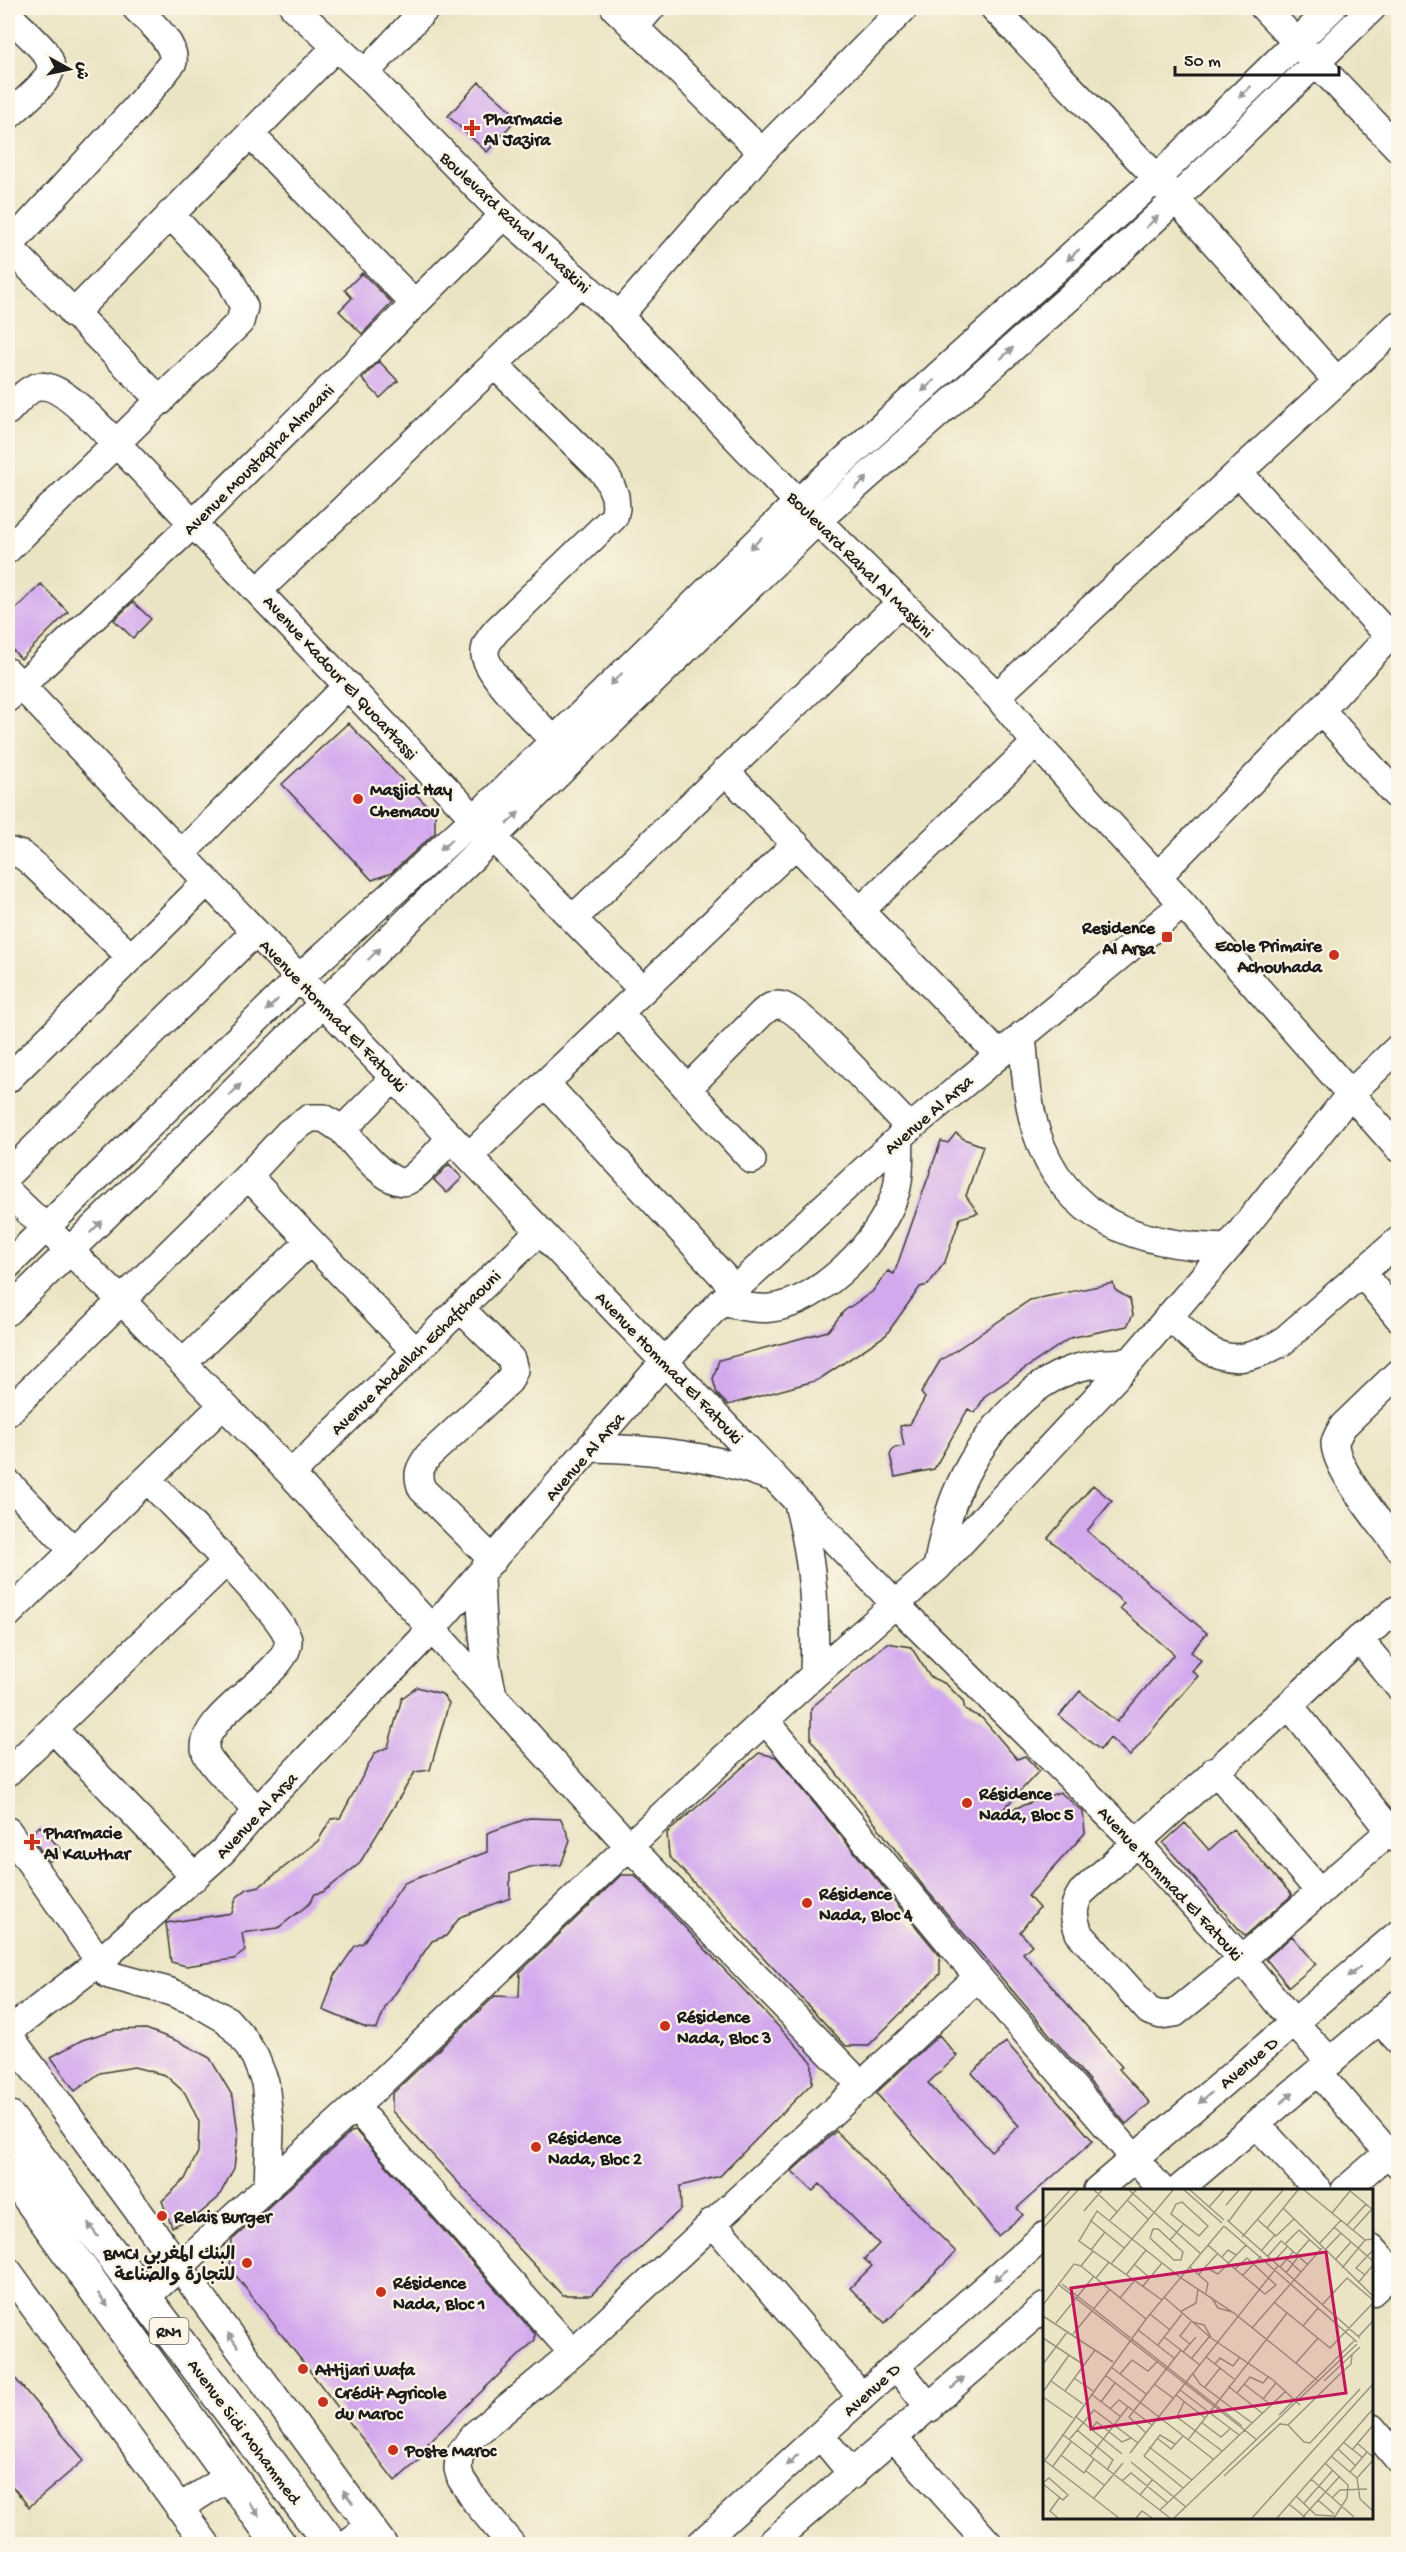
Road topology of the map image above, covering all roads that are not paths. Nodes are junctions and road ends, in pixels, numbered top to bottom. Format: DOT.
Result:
graph roads {
  1 [pos="136,8"];
  2 [pos="294,8"];
  3 [pos="426,8"];
  4 [pos="615,8"];
  5 [pos="651,8"];
  6 [pos="904,8"];
  7 [pos="994,8"];
  8 [pos="1264,8"];
  9 [pos="1332,8"];
  10 [pos="1372,8"];
  11 [pos="8,15"];
  12 [pos="634,28"];
  13 [pos="1296,42"];
  14 [pos="336,47"];
  15 [pos="1317,63"];
  16 [pos="365,73"];
  17 [pos="8,116"];
  18 [pos="250,135"];
  19 [pos="1398,148"];
  20 [pos="762,153"];
  21 [pos="1157,178"];
  22 [pos="1176,200"];
  23 [pos="170,214"];
  24 [pos="504,215"];
  25 [pos="8,247"];
  26 [pos="579,283"];
  27 [pos="414,303"];
  28 [pos="73,314"];
  29 [pos="619,316"];
  30 [pos="1398,325"];
  31 [pos="494,364"];
  32 [pos="1337,381"];
  33 [pos="160,401"];
  34 [pos="8,411"];
  35 [pos="117,444"];
  36 [pos="1239,473"];
  37 [pos="798,502"];
  38 [pos="817,521"];
  39 [pos="194,523"];
  40 [pos="8,549"];
  41 [pos="259,590"];
  42 [pos="900,603"];
  43 [pos="1394,632"];
  44 [pos="12,685"];
  45 [pos="348,685"];
  46 [pos="997,696"];
  47 [pos="1321,710"];
  48 [pos="554,740"];
  49 [pos="1036,743"];
  50 [pos="572,760"];
  51 [pos="725,771"];
  52 [pos="1397,792"];
  53 [pos="484,828"];
  54 [pos="796,844"];
  55 [pos="8,851"];
  56 [pos="181,854"];
  57 [pos="1158,876"];
  58 [pos="207,882"];
  59 [pos="1183,904"];
  60 [pos="860,911"];
  61 [pos="574,918"];
  62 [pos="255,932"];
  63 [pos="131,957"];
  64 [pos="299,978"];
  65 [pos="643,990"];
  66 [pos="323,1003"];
  67 [pos="619,1013"];
  68 [pos="1022,1035"];
  69 [pos="1398,1048"];
  70 [pos="998,1054"];
  71 [pos="394,1078"];
  72 [pos="8,1079"];
  73 [pos="545,1083"];
  74 [pos="687,1089"];
  75 [pos="1351,1093"];
  76 [pos="342,1131"];
  77 [pos="905,1132"];
  78 [pos="460,1147"];
  79 [pos="1398,1148"];
  80 [pos="752,1160"];
  81 [pos="8,1174"];
  82 [pos="248,1176"];
  83 [pos="8,1192"];
  84 [pos="45,1227"];
  85 [pos="539,1231"];
  86 [pos="310,1241"];
  87 [pos="1398,1241"];
  88 [pos="1228,1248"];
  89 [pos="70,1252"];
  90 [pos="8,1265"];
  91 [pos="1362,1272"];
  92 [pos="728,1296"];
  93 [pos="121,1300"];
  94 [pos="460,1308"];
  95 [pos="8,1311"];
  96 [pos="1169,1316"];
  97 [pos="1398,1317"];
  98 [pos="416,1352"];
  99 [pos="664,1362"];
  100 [pos="1130,1362"];
  101 [pos="183,1363"];
  102 [pos="1398,1373"];
  103 [pos="223,1405"];
  104 [pos="8,1412"];
  105 [pos="592,1448"];
  106 [pos="291,1474"];
  107 [pos="775,1478"];
  108 [pos="147,1479"];
  109 [pos="8,1483"];
  110 [pos="797,1501"];
  111 [pos="1390,1513"];
  112 [pos="1398,1547"];
  113 [pos="73,1550"];
  114 [pos="226,1562"];
  115 [pos="487,1567"];
  116 [pos="937,1568"];
  117 [pos="895,1604"];
  118 [pos="1398,1609"];
  119 [pos="8,1614"];
  120 [pos="432,1629"];
  121 [pos="1359,1639"];
  122 [pos="814,1675"];
  123 [pos="1398,1686"];
  124 [pos="494,1698"];
  125 [pos="1289,1705"];
  126 [pos="766,1721"];
  127 [pos="52,1729"];
  128 [pos="1215,1770"];
  129 [pos="8,1772"];
  130 [pos="258,1810"];
  131 [pos="8,1831"];
  132 [pos="1396,1831"];
  133 [pos="1137,1843"];
  134 [pos="628,1846"];
  135 [pos="195,1878"];
  136 [pos="1320,1892"];
  137 [pos="1398,1934"];
  138 [pos="1242,1959"];
  139 [pos="99,1962"];
  140 [pos="978,1977"];
  141 [pos="1389,2012"];
  142 [pos="1294,2024"];
  143 [pos="8,2033"];
  144 [pos="1398,2040"];
  145 [pos="1325,2067"];
  146 [pos="862,2086"];
  147 [pos="355,2107"];
  148 [pos="8,2117"];
  149 [pos="1256,2124"];
  150 [pos="1134,2158"];
  151 [pos="1393,2158"];
  152 [pos="8,2168"];
  153 [pos="268,2187"];
  154 [pos="1098,2189"];
  155 [pos="1161,2189"];
  156 [pos="1179,2189"];
  157 [pos="1317,2189"];
  158 [pos="1346,2189"];
  159 [pos="712,2223"];
  160 [pos="1043,2237"];
  161 [pos="1373,2250"];
  162 [pos="180,2268"];
  163 [pos="1396,2270"];
  164 [pos="8,2271"];
  165 [pos="1373,2290"];
  166 [pos="145,2298"];
  167 [pos="1043,2308"];
  168 [pos="573,2353"];
  169 [pos="897,2366"];
  170 [pos="862,2397"];
  171 [pos="930,2408"];
  172 [pos="1373,2430"];
  173 [pos="820,2435"];
  174 [pos="895,2439"];
  175 [pos="1398,2459"];
  176 [pos="853,2475"];
  177 [pos="230,2476"];
  178 [pos="179,2508"];
  179 [pos="376,2536"];
  180 [pos="206,2544"];
  181 [pos="279,2544"];
  182 [pos="331,2544"];
  183 [pos="346,2544"];
  184 [pos="510,2544"];
  185 [pos="699,2544"];
  186 [pos="770,2544"];
  187 [pos="989,2544"];
  1 -- 25 [label="street"];
  2 -- 14 [label="street, Boulevard Rahal Al Maskini"];
  3 -- 16 [label="street"];
  4 -- 12 [label="street"];
  5 -- 12 [label="street"];
  6 -- 20 [label="street"];
  7 -- 21 [label="street"];
  8 -- 13 [label="street"];
  9 -- 13 [label="street"];
  10 -- 15 [label="street"];
  11 -- 17 [label="street"];
  12 -- 20 [label="street"];
  13 -- 15 [label="street"];
  13 -- 21 [label="street, one-way"];
  14 -- 16 [label="street, Boulevard Rahal Al Maskini"];
  14 -- 18 [label="street"];
  15 -- 19 [label="street"];
  15 -- 22 [label="street"];
  16 -- 24 [label="street, Boulevard Rahal Al Maskini"];
  18 -- 23 [label="street"];
  18 -- 27 [label="street"];
  20 -- 29 [label="street"];
  21 -- 22 [label="street"];
  21 -- 37 [label="street, one-way"];
  22 -- 32 [label="street"];
  38 -- 22 [label="street, one-way"];
  23 -- 28 [label="street"];
  23 -- 33 [label="street"];
  24 -- 26 [label="street, Boulevard Rahal Al Maskini"];
  24 -- 27 [label="street, Avenue Moustapha Almaani"];
  25 -- 28 [label="street"];
  26 -- 29 [label="street, Boulevard Rahal Al Maskini"];
  26 -- 31 [label="street"];
  27 -- 39 [label="street, Avenue Moustapha Almaani"];
  28 -- 33 [label="street"];
  29 -- 37 [label="street, Boulevard Rahal Al Maskini"];
  30 -- 32 [label="street"];
  31 -- 41 [label="street"];
  31 -- 48 [label="street"];
  32 -- 36 [label="street"];
  33 -- 35 [label="street"];
  34 -- 35 [label="street, Avenue Kadour El Quoartassi"];
  35 -- 39 [label="street, Avenue Kadour El Quoartassi"];
  35 -- 40 [label="street"];
  36 -- 43 [label="street"];
  36 -- 46 [label="street"];
  37 -- 38 [label="street, Boulevard Rahal Al Maskini"];
  37 -- 48 [label="street, one-way"];
  38 -- 42 [label="street, Boulevard Rahal Al Maskini"];
  38 -- 50 [label="street"];
  39 -- 41 [label="street, Avenue Kadour El Quoartassi"];
  39 -- 44 [label="street, Avenue Moustapha Almaani"];
  41 -- 45 [label="street, Avenue Kadour El Quoartassi"];
  42 -- 46 [label="street, Boulevard Rahal Al Maskini"];
  42 -- 51 [label="street"];
  43 -- 47 [label="street"];
  44 -- 56 [label="street, Avenue Hommad El Fatouki"];
  45 -- 53 [label="street, Avenue Kadour El Quoartassi"];
  45 -- 56 [label="street"];
  46 -- 49 [label="street, Boulevard Rahal Al Maskini"];
  47 -- 52 [label="street"];
  47 -- 57 [label="street"];
  48 -- 50 [label="street"];
  48 -- 53 [label="street"];
  49 -- 57 [label="street, Boulevard Rahal Al Maskini"];
  49 -- 60 [label="street"];
  53 -- 50 [label="street, one-way"];
  51 -- 54 [label="street"];
  51 -- 61 [label="street"];
  53 -- 61 [label="street, Avenue Kadour El Quoartassi"];
  53 -- 64 [label="street, one-way"];
  66 -- 53 [label="street, one-way"];
  54 -- 60 [label="street"];
  54 -- 65 [label="street"];
  55 -- 63 [label="street"];
  56 -- 58 [label="street, Avenue Hommad El Fatouki"];
  57 -- 59 [label="street, Boulevard Rahal Al Maskini"];
  58 -- 62 [label="street, Avenue Hommad El Fatouki"];
  58 -- 63 [label="street"];
  59 -- 68 [label="street, Avenue Al Arsa"];
  59 -- 75 [label="street, Boulevard Rahal Al Maskini"];
  60 -- 70 [label="street"];
  61 -- 65 [label="street, Avenue Kadour El Quoartassi"];
  62 -- 64 [label="street, Avenue Hommad El Fatouki"];
  62 -- 81 [label="street"];
  63 -- 72 [label="street"];
  64 -- 66 [label="street, Avenue Hommad El Fatouki"];
  64 -- 84 [label="street, one-way"];
  65 -- 67 [label="street"];
  66 -- 71 [label="street, Avenue Hommad El Fatouki"];
  89 -- 66 [label="street, one-way"];
  67 -- 73 [label="street"];
  67 -- 74 [label="street"];
  68 -- 70 [label="street, Avenue Al Arsa"];
  68 -- 88 [label="street"];
  69 -- 75 [label="street"];
  70 -- 77 [label="street, Avenue Al Arsa"];
  71 -- 76 [label="street"];
  71 -- 78 [label="street, Avenue Hommad El Fatouki"];
  73 -- 78 [label="street"];
  73 -- 92 [label="street"];
  74 -- 77 [label="street"];
  74 -- 80 [label="street"];
  75 -- 79 [label="street, Boulevard Rahal Al Maskini"];
  75 -- 88 [label="street"];
  76 -- 78 [label="street"];
  76 -- 82 [label="street"];
  77 -- 92 [label="street, Avenue Al Arsa"];
  77 -- 92 [label="street"];
  78 -- 85 [label="street, Avenue Hommad El Fatouki"];
  82 -- 86 [label="street"];
  82 -- 93 [label="street"];
  83 -- 84 [label="street"];
  84 -- 89 [label="street"];
  84 -- 90 [label="street"];
  85 -- 94 [label="street, Avenue Abdellah Echafchaouni"];
  85 -- 99 [label="street, Avenue Hommad El Fatouki"];
  86 -- 98 [label="street"];
  86 -- 101 [label="street"];
  87 -- 91 [label="street"];
  88 -- 96 [label="street"];
  89 -- 93 [label="street"];
  89 -- 95 [label="street"];
  91 -- 96 [label="street"];
  91 -- 97 [label="street"];
  92 -- 99 [label="street, Avenue Al Arsa"];
  93 -- 101 [label="street"];
  93 -- 104 [label="street"];
  94 -- 98 [label="street, Avenue Abdellah Echafchaouni"];
  94 -- 115 [label="street"];
  96 -- 100 [label="street"];
  98 -- 106 [label="street, Avenue Abdellah Echafchaouni"];
  99 -- 105 [label="street, Avenue Al Arsa"];
  99 -- 107 [label="street, Avenue Hommad El Fatouki"];
  100 -- 116 [label="street"];
  100 -- 116 [label="street"];
  101 -- 103 [label="street"];
  102 -- 111 [label="street"];
  103 -- 106 [label="street"];
  103 -- 108 [label="street"];
  105 -- 107 [label="street"];
  105 -- 115 [label="street, Avenue Al Arsa"];
  106 -- 120 [label="street"];
  107 -- 110 [label="street, Avenue Hommad El Fatouki"];
  108 -- 113 [label="street"];
  108 -- 114 [label="street"];
  109 -- 113 [label="street"];
  110 -- 117 [label="street, Avenue Hommad El Fatouki"];
  110 -- 122 [label="street"];
  111 -- 112 [label="street"];
  113 -- 119 [label="street"];
  114 -- 127 [label="street"];
  114 -- 130 [label="street"];
  115 -- 120 [label="street, Avenue Al Arsa"];
  115 -- 124 [label="street"];
  116 -- 117 [label="street"];
  117 -- 122 [label="street"];
  117 -- 133 [label="street, Avenue Hommad El Fatouki"];
  118 -- 121 [label="street"];
  120 -- 124 [label="street"];
  120 -- 130 [label="street, Avenue Al Arsa"];
  121 -- 123 [label="street"];
  121 -- 125 [label="street"];
  122 -- 126 [label="street"];
  124 -- 134 [label="street"];
  125 -- 128 [label="street"];
  125 -- 132 [label="street"];
  126 -- 134 [label="street"];
  126 -- 140 [label="street"];
  127 -- 129 [label="street"];
  127 -- 135 [label="street"];
  128 -- 133 [label="street"];
  128 -- 136 [label="street"];
  130 -- 135 [label="street, Avenue Al Arsa"];
  131 -- 139 [label="street"];
  132 -- 136 [label="street"];
  133 -- 138 [label="street, Avenue Hommad El Fatouki"];
  133 -- 138 [label="street"];
  134 -- 146 [label="street"];
  134 -- 147 [label="street"];
  135 -- 139 [label="street, Avenue Al Arsa"];
  136 -- 138 [label="street"];
  137 -- 142 [label="street, Avenue D, one-way"];
  138 -- 142 [label="street, Avenue Hommad El Fatouki"];
  139 -- 143 [label="street, Avenue Al Arsa"];
  139 -- 153 [label="street"];
  140 -- 146 [label="street"];
  140 -- 150 [label="street"];
  141 -- 144 [label="street"];
  141 -- 145 [label="street"];
  142 -- 145 [label="street, Avenue Hommad El Fatouki"];
  142 -- 150 [label="street, Avenue D, one-way"];
  143 -- 162 [label="street"];
  149 -- 145 [label="street, one-way"];
  145 -- 151 [label="street, Avenue Hommad El Fatouki"];
  146 -- 159 [label="street"];
  147 -- 153 [label="street"];
  147 -- 168 [label="street"];
  166 -- 148 [label="main road, Avenue Sidi Mohammed / RN1, one-way"];
  149 -- 156 [label="street"];
  149 -- 157 [label="street"];
  150 -- 154 [label="street, Avenue D"];
  150 -- 155 [label="street"];
  151 -- 158 [label="street"];
  152 -- 177 [label="main road, Avenue Sidi Mohammed / RN1, one-way"];
  153 -- 162 [label="street"];
  159 -- 168 [label="street"];
  159 -- 170 [label="street"];
  160 -- 169 [label="street, Avenue D, one-way"];
  161 -- 163 [label="street"];
  162 -- 166 [label="street"];
  179 -- 162 [label="street, one-way"];
  163 -- 165 [label="street"];
  164 -- 178 [label="street"];
  166 -- 182 [label="main road, Avenue Sidi Mohammed / RN1"];
  171 -- 167 [label="street, one-way"];
  168 -- 184 [label="street"];
  169 -- 170 [label="street, Avenue D"];
  169 -- 171 [label="street"];
  170 -- 173 [label="street, Avenue D"];
  171 -- 174 [label="street"];
  172 -- 175 [label="street"];
  173 -- 176 [label="street"];
  173 -- 185 [label="street, Avenue D, one-way"];
  174 -- 176 [label="street"];
  174 -- 187 [label="street"];
  176 -- 186 [label="street"];
  177 -- 178 [label="street"];
  177 -- 181 [label="main road, Avenue Sidi Mohammed / RN1, one-way"];
  178 -- 180 [label="street"];
  179 -- 183 [label="street"];
}
